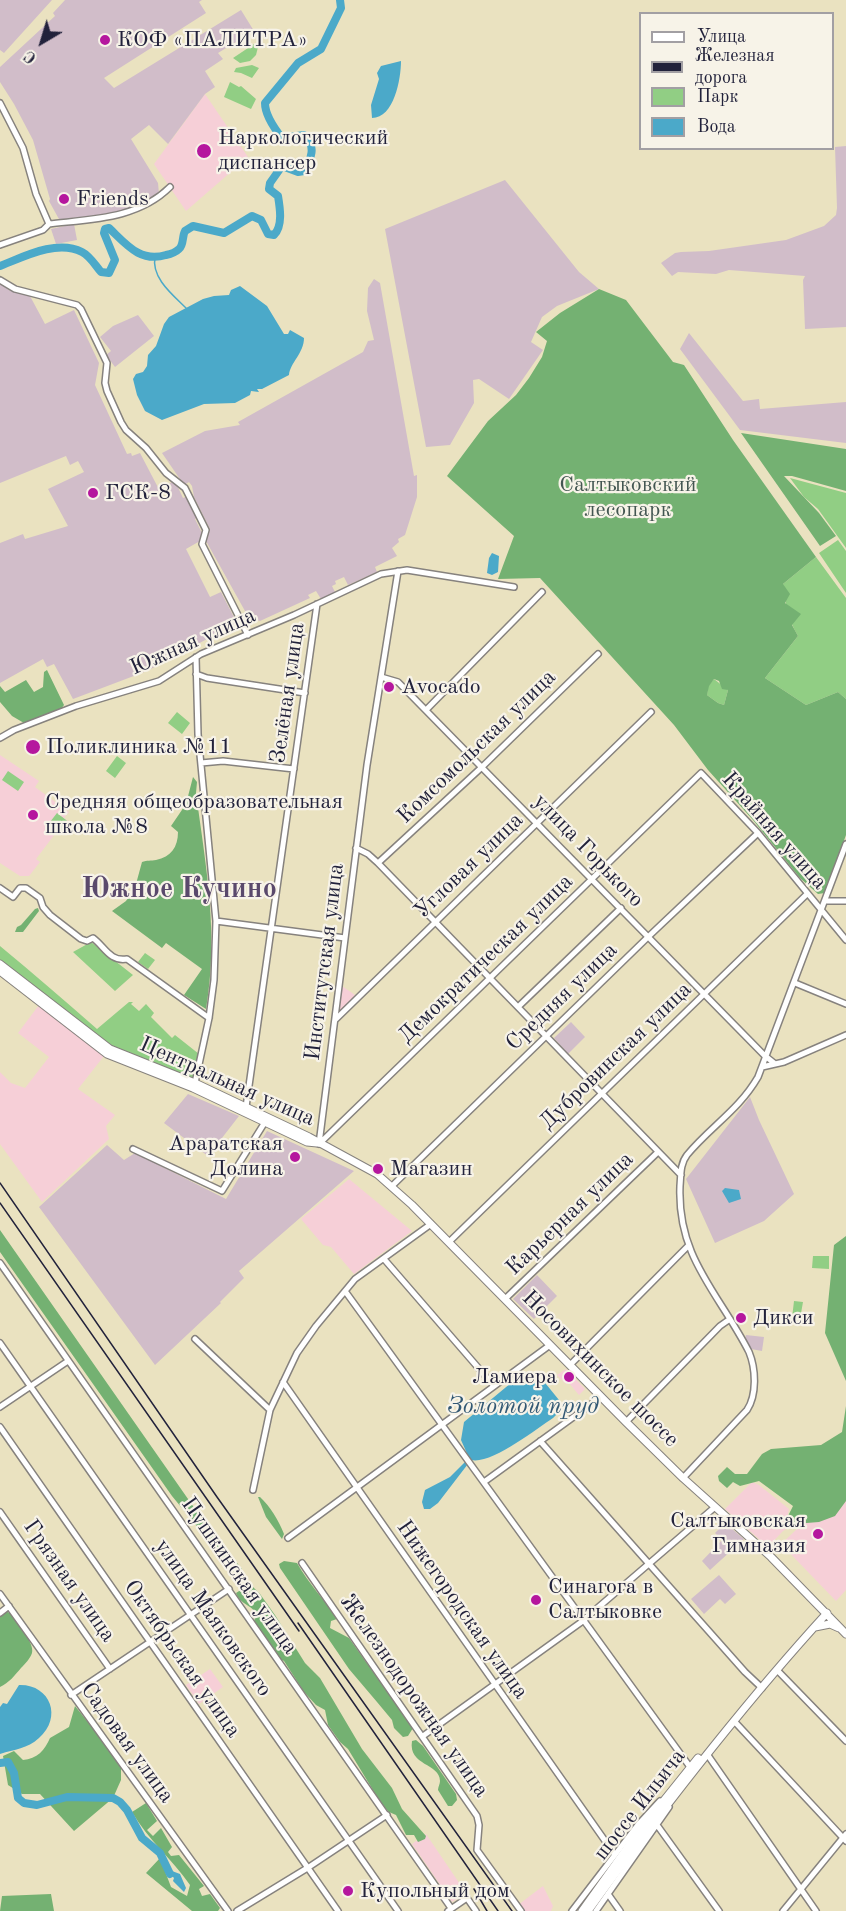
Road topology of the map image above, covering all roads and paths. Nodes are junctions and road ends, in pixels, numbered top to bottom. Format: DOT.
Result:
graph roads {
  1 [pos="0,103"];
  2 [pos="170,187"];
  3 [pos="49,225"];
  4 [pos="0,245"];
  5 [pos="0,280"];
  6 [pos="398,571"];
  7 [pos="514,587"];
  8 [pos="542,592"];
  9 [pos="317,604"];
  10 [pos="248,635"];
  11 [pos="598,654"];
  12 [pos="196,657"];
  13 [pos="196,674"];
  14 [pos="381,677"];
  15 [pos="305,693"];
  16 [pos="426,710"];
  17 [pos="651,712"];
  18 [pos="0,738"];
  19 [pos="201,763"];
  20 [pos="482,767"];
  21 [pos="294,769"];
  22 [pos="701,772"];
  23 [pos="537,823"];
  24 [pos="758,833"];
  25 [pos="846,844"];
  26 [pos="356,848"];
  27 [pos="378,863"];
  28 [pos="592,879"];
  29 [pos="0,888"];
  30 [pos="807,894"];
  31 [pos="825,901"];
  32 [pos="846,901"];
  33 [pos="621,908"];
  34 [pos="822,911"];
  35 [pos="216,921"];
  36 [pos="435,922"];
  37 [pos="271,928"];
  38 [pos="648,937"];
  39 [pos="345,938"];
  40 [pos="846,940"];
  41 [pos="0,964"];
  42 [pos="0,971"];
  43 [pos="490,978"];
  44 [pos="795,983"];
  45 [pos="704,994"];
  46 [pos="846,1004"];
  47 [pos="518,1007"];
  48 [pos="209,1018"];
  49 [pos="335,1020"];
  50 [pos="846,1035"];
  51 [pos="546,1036"];
  52 [pos="766,1057"];
  53 [pos="774,1063"];
  54 [pos="762,1066"];
  55 [pos="195,1083"];
  56 [pos="602,1094"];
  57 [pos="246,1107"];
  58 [pos="265,1122"];
  59 [pos="319,1144"];
  60 [pos="133,1149"];
  61 [pos="658,1152"];
  62 [pos="681,1175"];
  63 [pos="392,1186"];
  64 [pos="431,1224"];
  65 [pos="449,1242"];
  66 [pos="688,1246"];
  67 [pos="384,1258"];
  68 [pos="0,1263"];
  69 [pos="345,1291"];
  70 [pos="505,1299"];
  71 [pos="730,1319"];
  72 [pos="195,1339"];
  73 [pos="0,1343"];
  74 [pos="550,1345"];
  75 [pos="68,1361"];
  76 [pos="570,1365"];
  77 [pos="283,1382"];
  78 [pos="30,1386"];
  79 [pos="494,1386"];
  80 [pos="601,1397"];
  81 [pos="0,1407"];
  82 [pos="270,1410"];
  83 [pos="626,1422"];
  84 [pos="442,1425"];
  85 [pos="0,1427"];
  86 [pos="540,1441"];
  87 [pos="683,1478"];
  88 [pos="484,1482"];
  89 [pos="357,1488"];
  90 [pos="253,1490"];
  91 [pos="716,1507"];
  92 [pos="0,1512"];
  93 [pos="288,1538"];
  94 [pos="650,1562"];
  95 [pos="302,1563"];
  96 [pos="229,1589"];
  97 [pos="0,1594"];
  98 [pos="9,1606"];
  99 [pos="0,1613"];
  100 [pos="827,1613"];
  101 [pos="191,1615"];
  102 [pos="584,1620"];
  103 [pos="813,1628"];
  104 [pos="844,1631"];
  105 [pos="150,1642"];
  106 [pos="110,1670"];
  107 [pos="777,1670"];
  108 [pos="493,1684"];
  109 [pos="762,1688"];
  110 [pos="71,1695"];
  111 [pos="734,1721"];
  112 [pos="727,1729"];
  113 [pos="423,1736"];
  114 [pos="846,1742"];
  115 [pos="707,1754"];
  116 [pos="690,1767"];
  117 [pos="684,1780"];
  118 [pos="387,1815"];
  119 [pos="657,1825"];
  120 [pos="845,1838"];
  121 [pos="349,1840"];
  122 [pos="615,1855"];
  123 [pos="308,1868"];
  124 [pos="801,1889"];
  125 [pos="608,1894"];
  126 [pos="450,1909"];
  127 [pos="588,1910"];
  128 [pos="228,1911"];
  129 [pos="237,1911"];
  130 [pos="338,1911"];
  131 [pos="398,1911"];
  132 [pos="476,1911"];
  133 [pos="521,1911"];
  134 [pos="572,1911"];
  135 [pos="620,1911"];
  136 [pos="719,1911"];
  137 [pos="783,1911"];
  138 [pos="816,1911"];
  1 -- 3 [label="street"];
  2 -- 3 [label="street"];
  3 -- 4 [label="street"];
  5 -- 10 [label="street"];
  6 -- 7 [label="street"];
  6 -- 9 [label="street, Южная улица"];
  6 -- 14 [label="street, Институтская улица"];
  8 -- 16 [label="street"];
  9 -- 10 [label="street, Южная улица"];
  9 -- 15 [label="street, Зелёная улица"];
  10 -- 12 [label="street, Южная улица"];
  11 -- 20 [label="street, Комсомольская улица"];
  12 -- 13 [label="street"];
  12 -- 18 [label="street, Южная улица"];
  13 -- 15 [label="street"];
  13 -- 19 [label="street"];
  14 -- 16 [label="street, улица Горького"];
  14 -- 26 [label="street, Институтская улица"];
  15 -- 21 [label="street, Зелёная улица"];
  16 -- 20 [label="street, улица Горького"];
  17 -- 23 [label="street, Угловая улица"];
  19 -- 21 [label="street"];
  19 -- 35 [label="street"];
  20 -- 23 [label="street, улица Горького"];
  20 -- 27 [label="street, Комсомольская улица"];
  21 -- 37 [label="street, Зелёная улица"];
  22 -- 24 [label="street, Крайняя улица"];
  22 -- 28 [label="street, Демократическая улица"];
  23 -- 28 [label="street, улица Горького"];
  23 -- 36 [label="street, Угловая улица"];
  24 -- 30 [label="street, Крайняя улица"];
  24 -- 38 [label="street, Средняя улица"];
  25 -- 31 [label="street"];
  26 -- 27 [label="street"];
  26 -- 39 [label="street, Институтская улица"];
  27 -- 36 [label="street"];
  28 -- 33 [label="street, улица Горького"];
  28 -- 43 [label="street, Демократическая улица"];
  29 -- 48 [label="street"];
  30 -- 34 [label="street, Крайняя улица"];
  30 -- 45 [label="street, Дубровинская улица"];
  31 -- 32 [label="street"];
  31 -- 34 [label="street"];
  33 -- 38 [label="street, улица Горького"];
  33 -- 47 [label="street"];
  34 -- 40 [label="street, Крайняя улица"];
  34 -- 44 [label="street"];
  35 -- 37 [label="street"];
  35 -- 48 [label="street"];
  36 -- 43 [label="street"];
  36 -- 49 [label="street, Угловая улица"];
  37 -- 39 [label="street"];
  37 -- 57 [label="street, Зелёная улица"];
  38 -- 45 [label="street, улица Горького"];
  38 -- 51 [label="street, Средняя улица"];
  39 -- 49 [label="street, Институтская улица"];
  41 -- 55 [label="main road, Центральная улица"];
  42 -- 58 [label="main road, Центральная улица"];
  43 -- 47 [label="street"];
  43 -- 59 [label="street, Демократическая улица"];
  44 -- 46 [label="street"];
  44 -- 52 [label="street"];
  45 -- 52 [label="street, улица Горького"];
  45 -- 56 [label="street, Дубровинская улица"];
  47 -- 51 [label="street"];
  48 -- 55 [label="street"];
  49 -- 59 [label="street, Институтская улица"];
  50 -- 53 [label="street"];
  51 -- 56 [label="street"];
  51 -- 63 [label="street, Средняя улица"];
  52 -- 53 [label="street, улица Горького"];
  52 -- 54 [label="street"];
  53 -- 54 [label="street"];
  54 -- 62 [label="street"];
  55 -- 57 [label="main road, Центральная улица"];
  56 -- 61 [label="street"];
  56 -- 65 [label="street, Дубровинская улица"];
  57 -- 59 [label="main road, Центральная улица"];
  58 -- 59 [label="main road, Центральная улица"];
  58 -- 60 [label="street"];
  59 -- 63 [label="main road, Носовихинское шоссе"];
  61 -- 62 [label="street"];
  61 -- 70 [label="street, Карьерная улица"];
  62 -- 66 [label="street"];
  63 -- 64 [label="main road, Носовихинское шоссе"];
  64 -- 65 [label="main road, Носовихинское шоссе"];
  64 -- 67 [label="street"];
  65 -- 70 [label="main road, Носовихинское шоссе"];
  66 -- 71 [label="street"];
  66 -- 76 [label="street"];
  67 -- 69 [label="street"];
  67 -- 79 [label="street"];
  68 -- 75 [label="street, Пушкинская улица"];
  69 -- 77 [label="street"];
  69 -- 84 [label="street"];
  70 -- 74 [label="main road, Носовихинское шоссе"];
  71 -- 83 [label="street"];
  71 -- 87 [label="street"];
  72 -- 82 [label="street"];
  73 -- 78 [label="street, улица Маяковского"];
  74 -- 76 [label="main road, Носовихинское шоссе"];
  74 -- 79 [label="street"];
  75 -- 78 [label="street"];
  75 -- 96 [label="street, Пушкинская улица"];
  76 -- 80 [label="main road, Носовихинское шоссе"];
  77 -- 82 [label="street"];
  77 -- 89 [label="street, Нижегородская улица"];
  78 -- 81 [label="street"];
  78 -- 101 [label="street, улица Маяковского"];
  79 -- 84 [label="street"];
  80 -- 83 [label="main road, Носовихинское шоссе"];
  80 -- 86 [label="street"];
  82 -- 90 [label="street"];
  83 -- 87 [label="main road, Носовихинское шоссе"];
  84 -- 88 [label="street"];
  84 -- 89 [label="street"];
  85 -- 105 [label="street, Октябрьская улица"];
  86 -- 88 [label="street"];
  86 -- 94 [label="street"];
  87 -- 91 [label="main road, Носовихинское шоссе"];
  88 -- 102 [label="street"];
  89 -- 93 [label="street"];
  89 -- 108 [label="street, Нижегородская улица"];
  91 -- 94 [label="street"];
  91 -- 100 [label="main road, Носовихинское шоссе"];
  92 -- 106 [label="street, Грязная улица"];
  94 -- 102 [label="street"];
  94 -- 109 [label="street"];
  95 -- 113 [label="street, Железнодорожная улица"];
  96 -- 101 [label="street"];
  96 -- 118 [label="street, Пушкинская улица"];
  97 -- 98 [label="street, Садовая улица"];
  98 -- 99 [label="street"];
  98 -- 110 [label="street, Садовая улица"];
  100 -- 103 [label="main road, шоссе Ильича"];
  100 -- 104 [label="main road, Носовихинское шоссе"];
  101 -- 105 [label="street"];
  101 -- 121 [label="street, улица Маяковского"];
  102 -- 108 [label="street"];
  102 -- 116 [label="street"];
  103 -- 104 [label="main road"];
  103 -- 107 [label="main road, шоссе Ильича"];
  105 -- 106 [label="street"];
  105 -- 123 [label="street, Октябрьская улица"];
  106 -- 110 [label="street"];
  107 -- 109 [label="main road, шоссе Ильича"];
  107 -- 114 [label="street"];
  108 -- 113 [label="street"];
  108 -- 122 [label="street, Нижегородская улица"];
  109 -- 111 [label="main road, шоссе Ильича"];
  110 -- 128 [label="street, Садовая улица"];
  111 -- 112 [label="main road, шоссе Ильича"];
  111 -- 120 [label="street"];
  112 -- 115 [label="main road, шоссе Ильича"];
  112 -- 116 [label="main road, шоссе Ильича"];
  113 -- 133 [label="street, Железнодорожная улица"];
  115 -- 117 [label="main road, шоссе Ильича"];
  115 -- 124 [label="street"];
  116 -- 117 [label="main road, шоссе Ильича"];
  117 -- 119 [label="street"];
  117 -- 122 [label="street"];
  117 -- 127 [label="main road, шоссе Ильича"];
  118 -- 121 [label="street"];
  118 -- 126 [label="street, Пушкинская улица"];
  119 -- 125 [label="street"];
  119 -- 136 [label="street"];
  120 -- 124 [label="street"];
  121 -- 123 [label="street"];
  121 -- 131 [label="street, улица Маяковского"];
  122 -- 134 [label="street"];
  123 -- 129 [label="street"];
  123 -- 130 [label="street, Октябрьская улица"];
  124 -- 137 [label="street"];
  124 -- 138 [label="street"];
  125 -- 127 [label="street"];
  125 -- 135 [label="street"];
  126 -- 132 [label="street"];
}
